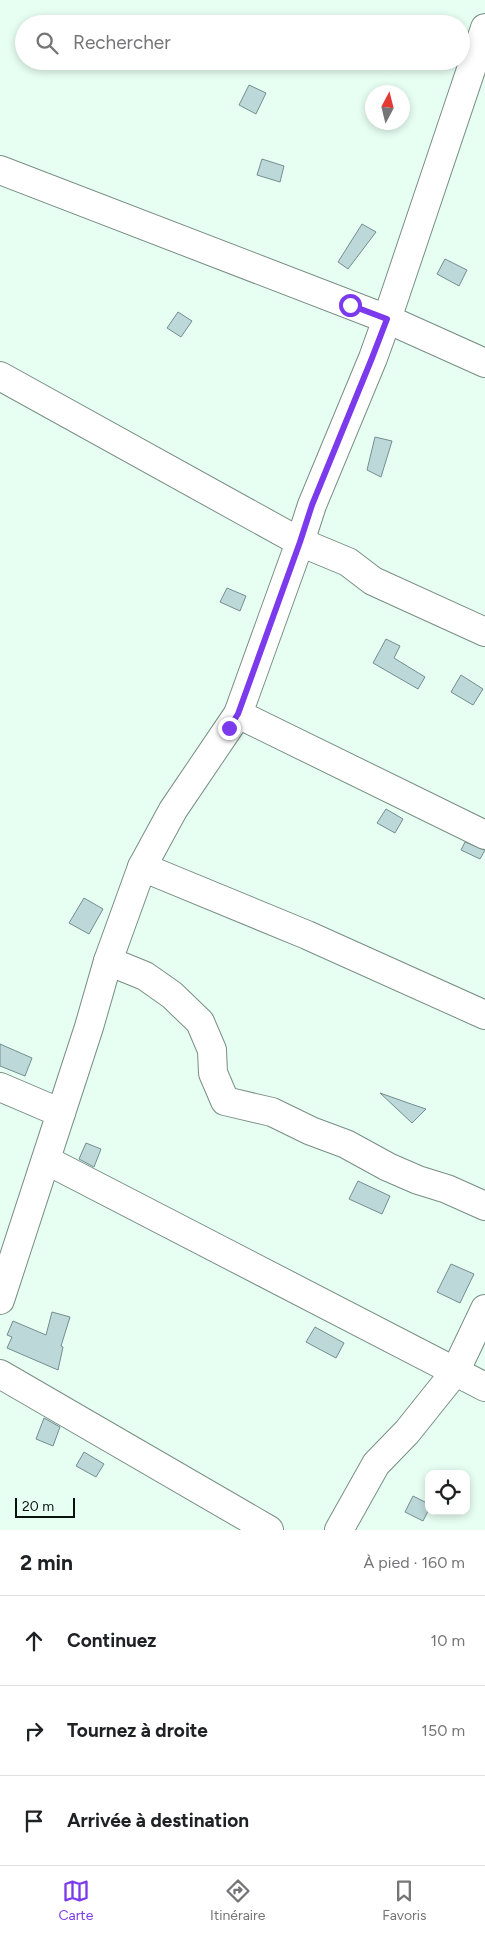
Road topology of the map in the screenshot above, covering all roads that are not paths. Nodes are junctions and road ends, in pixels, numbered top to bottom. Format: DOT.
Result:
graph roads {
  1 [pos="484,34"];
  2 [pos="0,170"];
  3 [pos="387,319"];
  4 [pos="485,363"];
  5 [pos="0,376"];
  6 [pos="300,542"];
  7 [pos="485,632"];
  8 [pos="238,714"];
  9 [pos="485,835"];
  10 [pos="142,867"];
  11 [pos="108,961"];
  12 [pos="485,1015"];
  13 [pos="0,1087"];
  14 [pos="61,1113"];
  15 [pos="46,1160"];
  16 [pos="485,1206"];
  17 [pos="0,1300"];
  18 [pos="485,1310"];
  19 [pos="455,1372"];
  20 [pos="0,1374"];
  21 [pos="485,1387"];
  22 [pos="269,1530"];
  23 [pos="338,1530"];
  1 -- 3 [label="street"];
  2 -- 3 [label="street"];
  3 -- 4 [label="street"];
  3 -- 6 [label="street"];
  5 -- 6 [label="street"];
  6 -- 7 [label="street"];
  6 -- 8 [label="street"];
  8 -- 9 [label="street"];
  8 -- 10 [label="street"];
  10 -- 11 [label="street"];
  10 -- 12 [label="street"];
  11 -- 14 [label="street"];
  11 -- 16 [label="street"];
  13 -- 14 [label="street"];
  14 -- 15 [label="street"];
  15 -- 17 [label="street"];
  15 -- 19 [label="street"];
  18 -- 19 [label="street"];
  19 -- 21 [label="street"];
  19 -- 23 [label="street"];
  20 -- 22 [label="street"];
}
